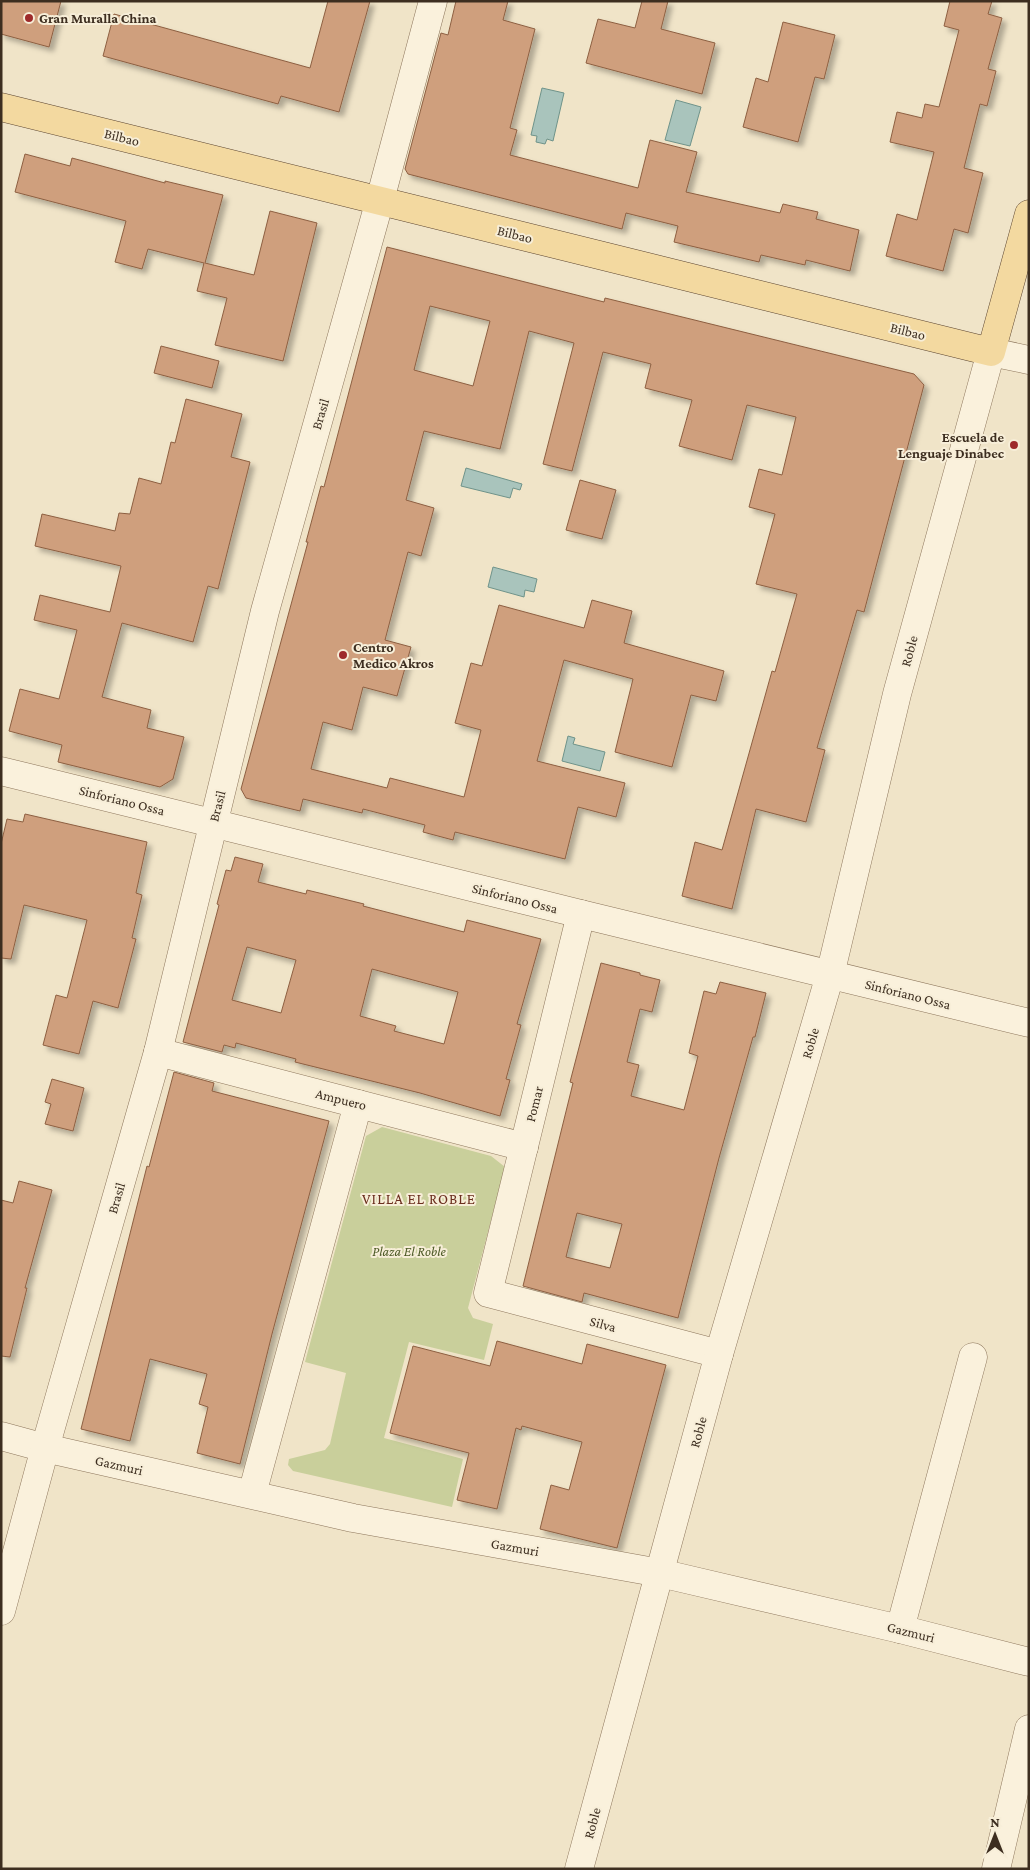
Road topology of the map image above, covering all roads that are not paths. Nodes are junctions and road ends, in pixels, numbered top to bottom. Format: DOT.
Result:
graph roads {
  1 [pos="433,1"];
  2 [pos="1,107"];
  3 [pos="380,200"];
  4 [pos="1029,214"];
  5 [pos="992,352"];
  6 [pos="1029,360"];
  7 [pos="1,771"];
  8 [pos="213,822"];
  9 [pos="581,914"];
  10 [pos="830,975"];
  11 [pos="1029,1023"];
  12 [pos="158,1052"];
  13 [pos="358,1104"];
  14 [pos="524,1146"];
  15 [pos="488,1293"];
  16 [pos="719,1354"];
  17 [pos="974,1357"];
  18 [pos="1,1436"];
  19 [pos="45,1448"];
  20 [pos="252,1494"];
  21 [pos="660,1573"];
  22 [pos="1,1611"];
  23 [pos="900,1630"];
  24 [pos="1029,1662"];
  25 [pos="1029,1729"];
  26 [pos="579,1869"];
  27 [pos="996,1869"];
  1 -- 3 [label="street, Brasil"];
  2 -- 3 [label="main road, Bilbao"];
  3 -- 5 [label="main road, Bilbao"];
  3 -- 8 [label="street, Brasil"];
  4 -- 5 [label="main road, Roble"];
  5 -- 6 [label="street, Bilbao"];
  5 -- 10 [label="street, Roble"];
  7 -- 8 [label="street, Sinforiano Ossa"];
  8 -- 9 [label="street, Sinforiano Ossa"];
  8 -- 12 [label="street, Brasil"];
  9 -- 10 [label="street, Sinforiano Ossa"];
  9 -- 14 [label="street, Pomar"];
  10 -- 11 [label="street, Sinforiano Ossa"];
  10 -- 16 [label="street, Roble"];
  12 -- 13 [label="street, Ampuero"];
  12 -- 19 [label="street, Brasil"];
  13 -- 14 [label="street, Ampuero"];
  13 -- 20 [label="street"];
  14 -- 15 [label="street, Pomar"];
  15 -- 16 [label="street, Silva"];
  16 -- 21 [label="street, Roble"];
  17 -- 23 [label="street"];
  18 -- 19 [label="street, Gazmuri"];
  19 -- 20 [label="street, Gazmuri"];
  19 -- 22 [label="street, Brasil"];
  20 -- 21 [label="street, Gazmuri"];
  21 -- 23 [label="street, Gazmuri"];
  21 -- 26 [label="street, Roble"];
  23 -- 24 [label="street, Gazmuri"];
  25 -- 27 [label="street"];
}
